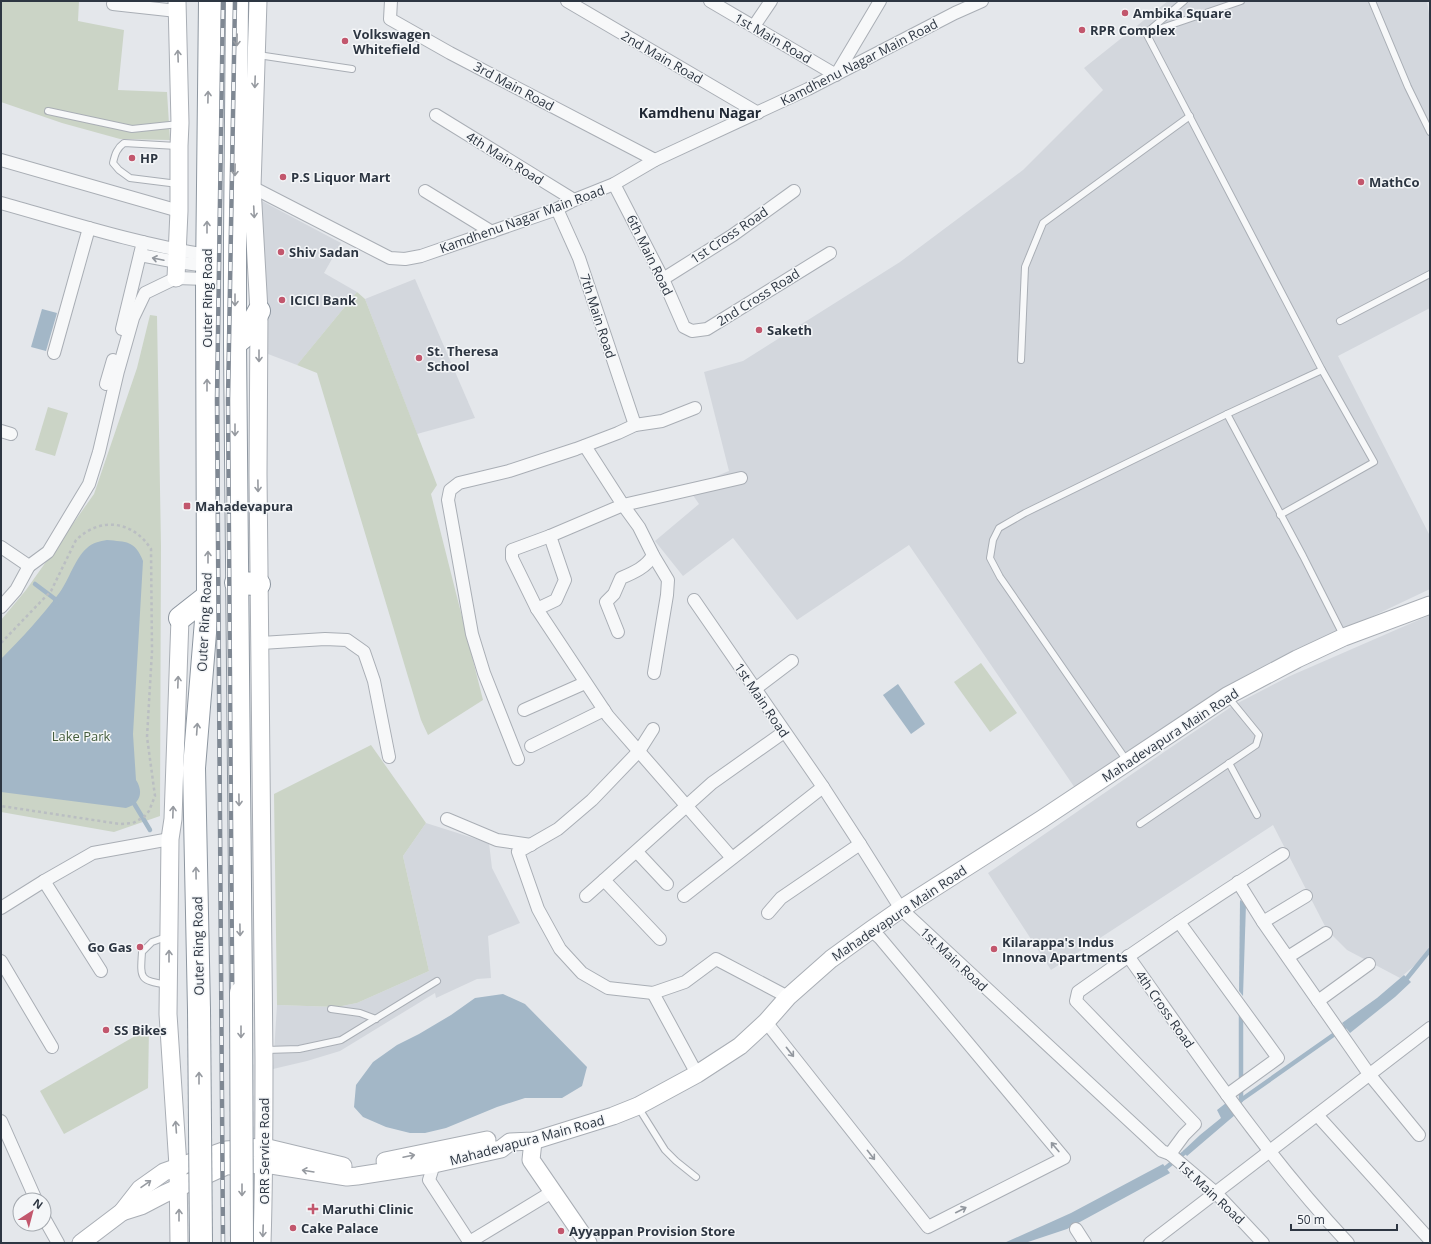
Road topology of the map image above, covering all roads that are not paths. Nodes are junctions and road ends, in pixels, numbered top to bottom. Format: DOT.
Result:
graph roads {
  1 [pos="210,1"];
  2 [pos="237,1"];
  3 [pos="258,1"];
  4 [pos="391,1"];
  5 [pos="567,1"];
  6 [pos="710,1"];
  7 [pos="771,1"];
  8 [pos="880,1"];
  9 [pos="964,1"];
  10 [pos="982,1"];
  11 [pos="1184,1"];
  12 [pos="1241,1"];
  13 [pos="1372,1"];
  14 [pos="113,4"];
  15 [pos="177,6"];
  16 [pos="954,14"];
  17 [pos="754,26"];
  18 [pos="1146,33"];
  19 [pos="256,55"];
  20 [pos="352,69"];
  21 [pos="836,75"];
  22 [pos="48,111"];
  23 [pos="758,113"];
  24 [pos="436,115"];
  25 [pos="1190,116"];
  26 [pos="180,124"];
  27 [pos="1430,132"];
  28 [pos="179,146"];
  29 [pos="1,160"];
  30 [pos="655,160"];
  31 [pos="179,184"];
  32 [pos="614,184"];
  33 [pos="252,187"];
  34 [pos="425,191"];
  35 [pos="794,191"];
  36 [pos="574,200"];
  37 [pos="1,203"];
  38 [pos="557,208"];
  39 [pos="179,211"];
  40 [pos="89,228"];
  41 [pos="492,232"];
  42 [pos="143,242"];
  43 [pos="830,253"];
  44 [pos="140,255"];
  45 [pos="177,263"];
  46 [pos="207,267"];
  47 [pos="1430,274"];
  48 [pos="663,279"];
  49 [pos="259,311"];
  50 [pos="1340,321"];
  51 [pos="684,327"];
  52 [pos="235,344"];
  53 [pos="54,353"];
  54 [pos="1021,360"];
  55 [pos="1322,370"];
  56 [pos="106,384"];
  57 [pos="696,408"];
  58 [pos="1227,414"];
  59 [pos="634,425"];
  60 [pos="585,446"];
  61 [pos="741,478"];
  62 [pos="623,505"];
  63 [pos="1280,515"];
  64 [pos="550,536"];
  65 [pos="1,547"];
  66 [pos="653,555"];
  67 [pos="29,566"];
  68 [pos="236,583"];
  69 [pos="260,584"];
  70 [pos="208,596"];
  71 [pos="694,600"];
  72 [pos="1430,605"];
  73 [pos="1,607"];
  74 [pos="537,609"];
  75 [pos="180,618"];
  76 [pos="618,632"];
  77 [pos="1344,637"];
  78 [pos="261,643"];
  79 [pos="792,661"];
  80 [pos="654,673"];
  81 [pos="586,683"];
  82 [pos="755,689"];
  83 [pos="1227,696"];
  84 [pos="524,710"];
  85 [pos="604,710"];
  86 [pos="653,729"];
  87 [pos="784,732"];
  88 [pos="531,746"];
  89 [pos="639,751"];
  90 [pos="389,758"];
  91 [pos="518,759"];
  92 [pos="1128,762"];
  93 [pos="1229,764"];
  94 [pos="823,787"];
  95 [pos="687,806"];
  96 [pos="1257,815"];
  97 [pos="447,819"];
  98 [pos="1140,824"];
  99 [pos="170,839"];
  100 [pos="860,844"];
  101 [pos="531,845"];
  102 [pos="637,852"];
  103 [pos="1283,854"];
  104 [pos="732,858"];
  105 [pos="604,880"];
  106 [pos="44,881"];
  107 [pos="1238,882"];
  108 [pos="667,884"];
  109 [pos="586,896"];
  110 [pos="684,896"];
  111 [pos="1306,896"];
  112 [pos="1,908"];
  113 [pos="900,909"];
  114 [pos="768,913"];
  115 [pos="1178,922"];
  116 [pos="1263,922"];
  117 [pos="871,930"];
  118 [pos="1326,933"];
  119 [pos="169,936"];
  120 [pos="660,939"];
  121 [pos="1128,956"];
  122 [pos="1288,957"];
  123 [pos="1,961"];
  124 [pos="1369,964"];
  125 [pos="101,971"];
  126 [pos="437,981"];
  127 [pos="169,986"];
  128 [pos="652,993"];
  129 [pos="788,998"];
  130 [pos="1318,1001"];
  131 [pos="331,1009"];
  132 [pos="376,1019"];
  133 [pos="766,1022"];
  134 [pos="1429,1032"];
  135 [pos="52,1047"];
  136 [pos="264,1054"];
  137 [pos="697,1074"];
  138 [pos="1370,1074"];
  139 [pos="1230,1095"];
  140 [pos="638,1106"];
  141 [pos="1317,1115"];
  142 [pos="1,1121"];
  143 [pos="1419,1136"];
  144 [pos="533,1141"];
  145 [pos="510,1142"];
  146 [pos="1269,1151"];
  147 [pos="1170,1154"];
  148 [pos="264,1156"];
  149 [pos="434,1164"];
  150 [pos="178,1166"];
  151 [pos="696,1177"];
  152 [pos="179,1187"];
  153 [pos="32,1192"];
  154 [pos="552,1192"];
  155 [pos="1216,1193"];
  156 [pos="122,1212"];
  157 [pos="1076,1229"];
  158 [pos="52,1232"];
  159 [pos="1430,1240"];
  160 [pos="58,1243"];
  161 [pos="81,1243"];
  162 [pos="178,1243"];
  163 [pos="201,1243"];
  164 [pos="242,1243"];
  165 [pos="262,1243"];
  166 [pos="469,1243"];
  167 [pos="588,1243"];
  168 [pos="1085,1243"];
  169 [pos="1150,1243"];
  170 [pos="1263,1243"];
  171 [pos="1348,1243"];
  46 -- 1 [label="highway, Outer Ring Road, one-way"];
  2 -- 52 [label="highway, one-way"];
  3 -- 19 [label="street, ORR Service Road"];
  4 -- 30 [label="street, 3rd Main Road"];
  5 -- 23 [label="street, 2nd Main Road"];
  6 -- 17 [label="street, 1st Main Road"];
  7 -- 17 [label="street"];
  8 -- 21 [label="street"];
  9 -- 16 [label="street"];
  10 -- 16 [label="street, Kamdhenu Nagar Main Road"];
  11 -- 18 [label="lane"];
  12 -- 18 [label="lane"];
  13 -- 27 [label="lane"];
  14 -- 15 [label="street"];
  26 -- 15 [label="street, one-way"];
  16 -- 21 [label="street, Kamdhenu Nagar Main Road"];
  17 -- 21 [label="street, 1st Main Road"];
  18 -- 25 [label="lane"];
  19 -- 20 [label="lane"];
  19 -- 33 [label="street, ORR Service Road, one-way"];
  21 -- 23 [label="street, Kamdhenu Nagar Main Road"];
  22 -- 26 [label="lane"];
  23 -- 30 [label="street, Kamdhenu Nagar Main Road"];
  24 -- 36 [label="street, 4th Main Road"];
  25 -- 54 [label="lane"];
  25 -- 55 [label="lane"];
  26 -- 28 [label="street"];
  28 -- 31 [label="street"];
  28 -- 31 [label="lane"];
  29 -- 39 [label="street"];
  30 -- 32 [label="street, Kamdhenu Nagar Main Road"];
  31 -- 39 [label="street"];
  32 -- 36 [label="street, Kamdhenu Nagar Main Road"];
  32 -- 48 [label="street, 6th Main Road"];
  33 -- 41 [label="street, Kamdhenu Nagar Main Road"];
  33 -- 49 [label="street, ORR Service Road, one-way"];
  34 -- 41 [label="street"];
  35 -- 48 [label="street, 1st Cross Road"];
  36 -- 38 [label="street, Kamdhenu Nagar Main Road"];
  37 -- 40 [label="street"];
  38 -- 41 [label="street, Kamdhenu Nagar Main Road"];
  38 -- 59 [label="street, 7th Main Road"];
  39 -- 45 [label="street"];
  40 -- 42 [label="street"];
  40 -- 53 [label="street"];
  42 -- 44 [label="street"];
  42 -- 45 [label="street"];
  43 -- 51 [label="street, 2nd Cross Road"];
  45 -- 44 [label="street, one-way"];
  44 -- 56 [label="street"];
  45 -- 46 [label="street"];
  45 -- 46 [label="street"];
  45 -- 67 [label="street"];
  70 -- 46 [label="highway, Outer Ring Road, one-way"];
  47 -- 50 [label="lane"];
  48 -- 51 [label="street, 6th Main Road"];
  49 -- 52 [label="highway"];
  49 -- 69 [label="street, ORR Service Road, one-way"];
  52 -- 68 [label="highway, one-way"];
  55 -- 58 [label="lane"];
  55 -- 63 [label="lane"];
  57 -- 59 [label="street"];
  58 -- 63 [label="lane"];
  58 -- 92 [label="lane"];
  59 -- 60 [label="street"];
  60 -- 62 [label="street"];
  60 -- 91 [label="street"];
  61 -- 62 [label="street"];
  62 -- 64 [label="street"];
  62 -- 66 [label="street"];
  63 -- 77 [label="lane"];
  64 -- 74 [label="street"];
  64 -- 74 [label="street"];
  65 -- 67 [label="street"];
  66 -- 76 [label="street"];
  66 -- 80 [label="street"];
  67 -- 73 [label="street"];
  68 -- 69 [label="highway"];
  68 -- 164 [label="highway, one-way, bridge"];
  69 -- 78 [label="street, ORR Service Road"];
  70 -- 75 [label="highway"];
  163 -- 70 [label="highway, Outer Ring Road, one-way, bridge"];
  71 -- 82 [label="street, 1st Main Road"];
  72 -- 77 [label="street, Mahadevapura Main Road"];
  74 -- 81 [label="street"];
  99 -- 75 [label="street, one-way"];
  77 -- 83 [label="street, Mahadevapura Main Road"];
  78 -- 90 [label="street"];
  78 -- 136 [label="street, ORR Service Road"];
  79 -- 82 [label="street"];
  81 -- 84 [label="street"];
  81 -- 85 [label="street"];
  82 -- 87 [label="street, 1st Main Road"];
  83 -- 92 [label="street, Mahadevapura Main Road"];
  83 -- 93 [label="lane"];
  85 -- 88 [label="street"];
  85 -- 89 [label="street"];
  86 -- 89 [label="street"];
  87 -- 94 [label="street, 1st Main Road"];
  87 -- 95 [label="street"];
  89 -- 95 [label="street"];
  89 -- 101 [label="street"];
  92 -- 113 [label="street, Mahadevapura Main Road"];
  93 -- 96 [label="lane"];
  93 -- 98 [label="lane"];
  94 -- 100 [label="street, 1st Main Road"];
  94 -- 104 [label="street"];
  95 -- 102 [label="street"];
  95 -- 104 [label="street"];
  97 -- 101 [label="street"];
  99 -- 106 [label="street"];
  99 -- 119 [label="street"];
  100 -- 113 [label="street, 1st Main Road"];
  100 -- 114 [label="street"];
  101 -- 128 [label="street"];
  102 -- 105 [label="street"];
  102 -- 108 [label="street"];
  103 -- 107 [label="street"];
  104 -- 110 [label="street"];
  105 -- 109 [label="street"];
  105 -- 120 [label="street"];
  106 -- 112 [label="street"];
  106 -- 125 [label="street"];
  107 -- 115 [label="street"];
  107 -- 116 [label="street"];
  111 -- 116 [label="street"];
  113 -- 117 [label="street, Mahadevapura Main Road"];
  113 -- 147 [label="street, 1st Main Road"];
  115 -- 121 [label="street"];
  115 -- 139 [label="street"];
  116 -- 122 [label="street"];
  117 -- 129 [label="street, Mahadevapura Main Road"];
  133 -- 117 [label="street, one-way"];
  118 -- 122 [label="street"];
  127 -- 119 [label="street, one-way"];
  119 -- 127 [label="lane"];
  121 -- 139 [label="street, 4th Cross Road"];
  121 -- 147 [label="street, 4th Cross Road"];
  122 -- 130 [label="street"];
  123 -- 135 [label="street"];
  124 -- 130 [label="street"];
  126 -- 132 [label="lane"];
  150 -- 127 [label="street, one-way"];
  128 -- 129 [label="street"];
  128 -- 137 [label="street"];
  129 -- 133 [label="street, Mahadevapura Main Road"];
  130 -- 138 [label="street"];
  131 -- 132 [label="lane"];
  132 -- 136 [label="lane"];
  133 -- 137 [label="street, Mahadevapura Main Road"];
  134 -- 138 [label="street"];
  136 -- 148 [label="street, ORR Service Road"];
  137 -- 140 [label="street, Mahadevapura Main Road"];
  138 -- 141 [label="street"];
  138 -- 143 [label="street"];
  139 -- 146 [label="street, 4th Cross Road"];
  140 -- 144 [label="street, Mahadevapura Main Road"];
  140 -- 151 [label="lane"];
  141 -- 146 [label="street"];
  141 -- 159 [label="street"];
  142 -- 153 [label="street"];
  144 -- 145 [label="street, Mahadevapura Main Road"];
  144 -- 154 [label="street"];
  148 -- 145 [label="street, one-way"];
  145 -- 149 [label="street, Mahadevapura Main Road"];
  146 -- 155 [label="street"];
  146 -- 171 [label="street, 4th Cross Road"];
  147 -- 155 [label="street, 1st Main Road"];
  149 -- 148 [label="street, Mahadevapura Main Road, one-way"];
  148 -- 150 [label="street"];
  148 -- 152 [label="street"];
  148 -- 165 [label="street, ORR Service Road, one-way"];
  149 -- 166 [label="street"];
  150 -- 152 [label="street"];
  156 -- 150 [label="street, one-way"];
  152 -- 156 [label="street"];
  162 -- 152 [label="street, one-way"];
  154 -- 166 [label="street"];
  154 -- 167 [label="street"];
  155 -- 169 [label="street"];
  155 -- 170 [label="street, 1st Main Road"];
  156 -- 161 [label="street"];
  157 -- 168 [label="street"];
  158 -- 160 [label="street"];
}
